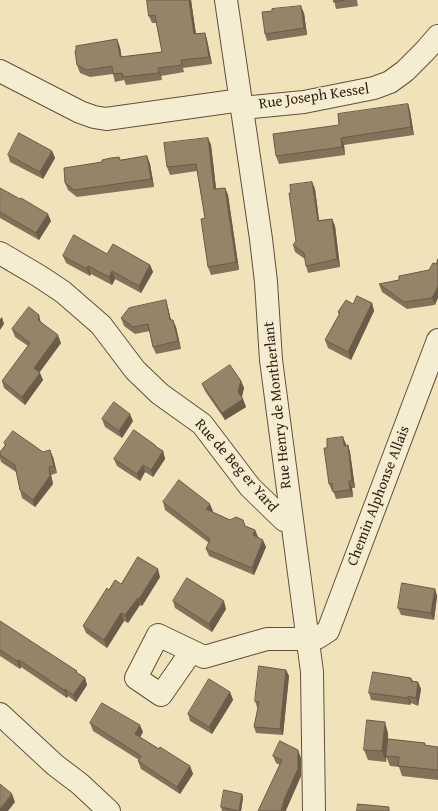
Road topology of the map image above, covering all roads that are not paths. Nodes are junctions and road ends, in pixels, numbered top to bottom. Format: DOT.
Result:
graph roads {
  1 [pos="226,0"];
  2 [pos="438,36"];
  3 [pos="0,71"];
  4 [pos="241,104"];
  5 [pos="0,253"];
  6 [pos="438,340"];
  7 [pos="292,522"];
  8 [pos="308,639"];
  9 [pos="191,652"];
  10 [pos="0,714"];
  11 [pos="109,811"];
  12 [pos="314,811"];
  1 -- 4 [label="street, Rue Henry de Montherlant"];
  2 -- 4 [label="street, Rue Joseph Kessel"];
  3 -- 4 [label="street, Rue Joseph Kessel"];
  4 -- 7 [label="street, Rue Henry de Montherlant"];
  5 -- 7 [label="street, Rue de Beg er Yard"];
  6 -- 8 [label="street, Chemin Alphonse Allais"];
  7 -- 8 [label="street, Rue Henry de Montherlant"];
  8 -- 9 [label="street"];
  8 -- 12 [label="street, Rue Henry de Montherlant"];
  10 -- 11 [label="street"];
}
